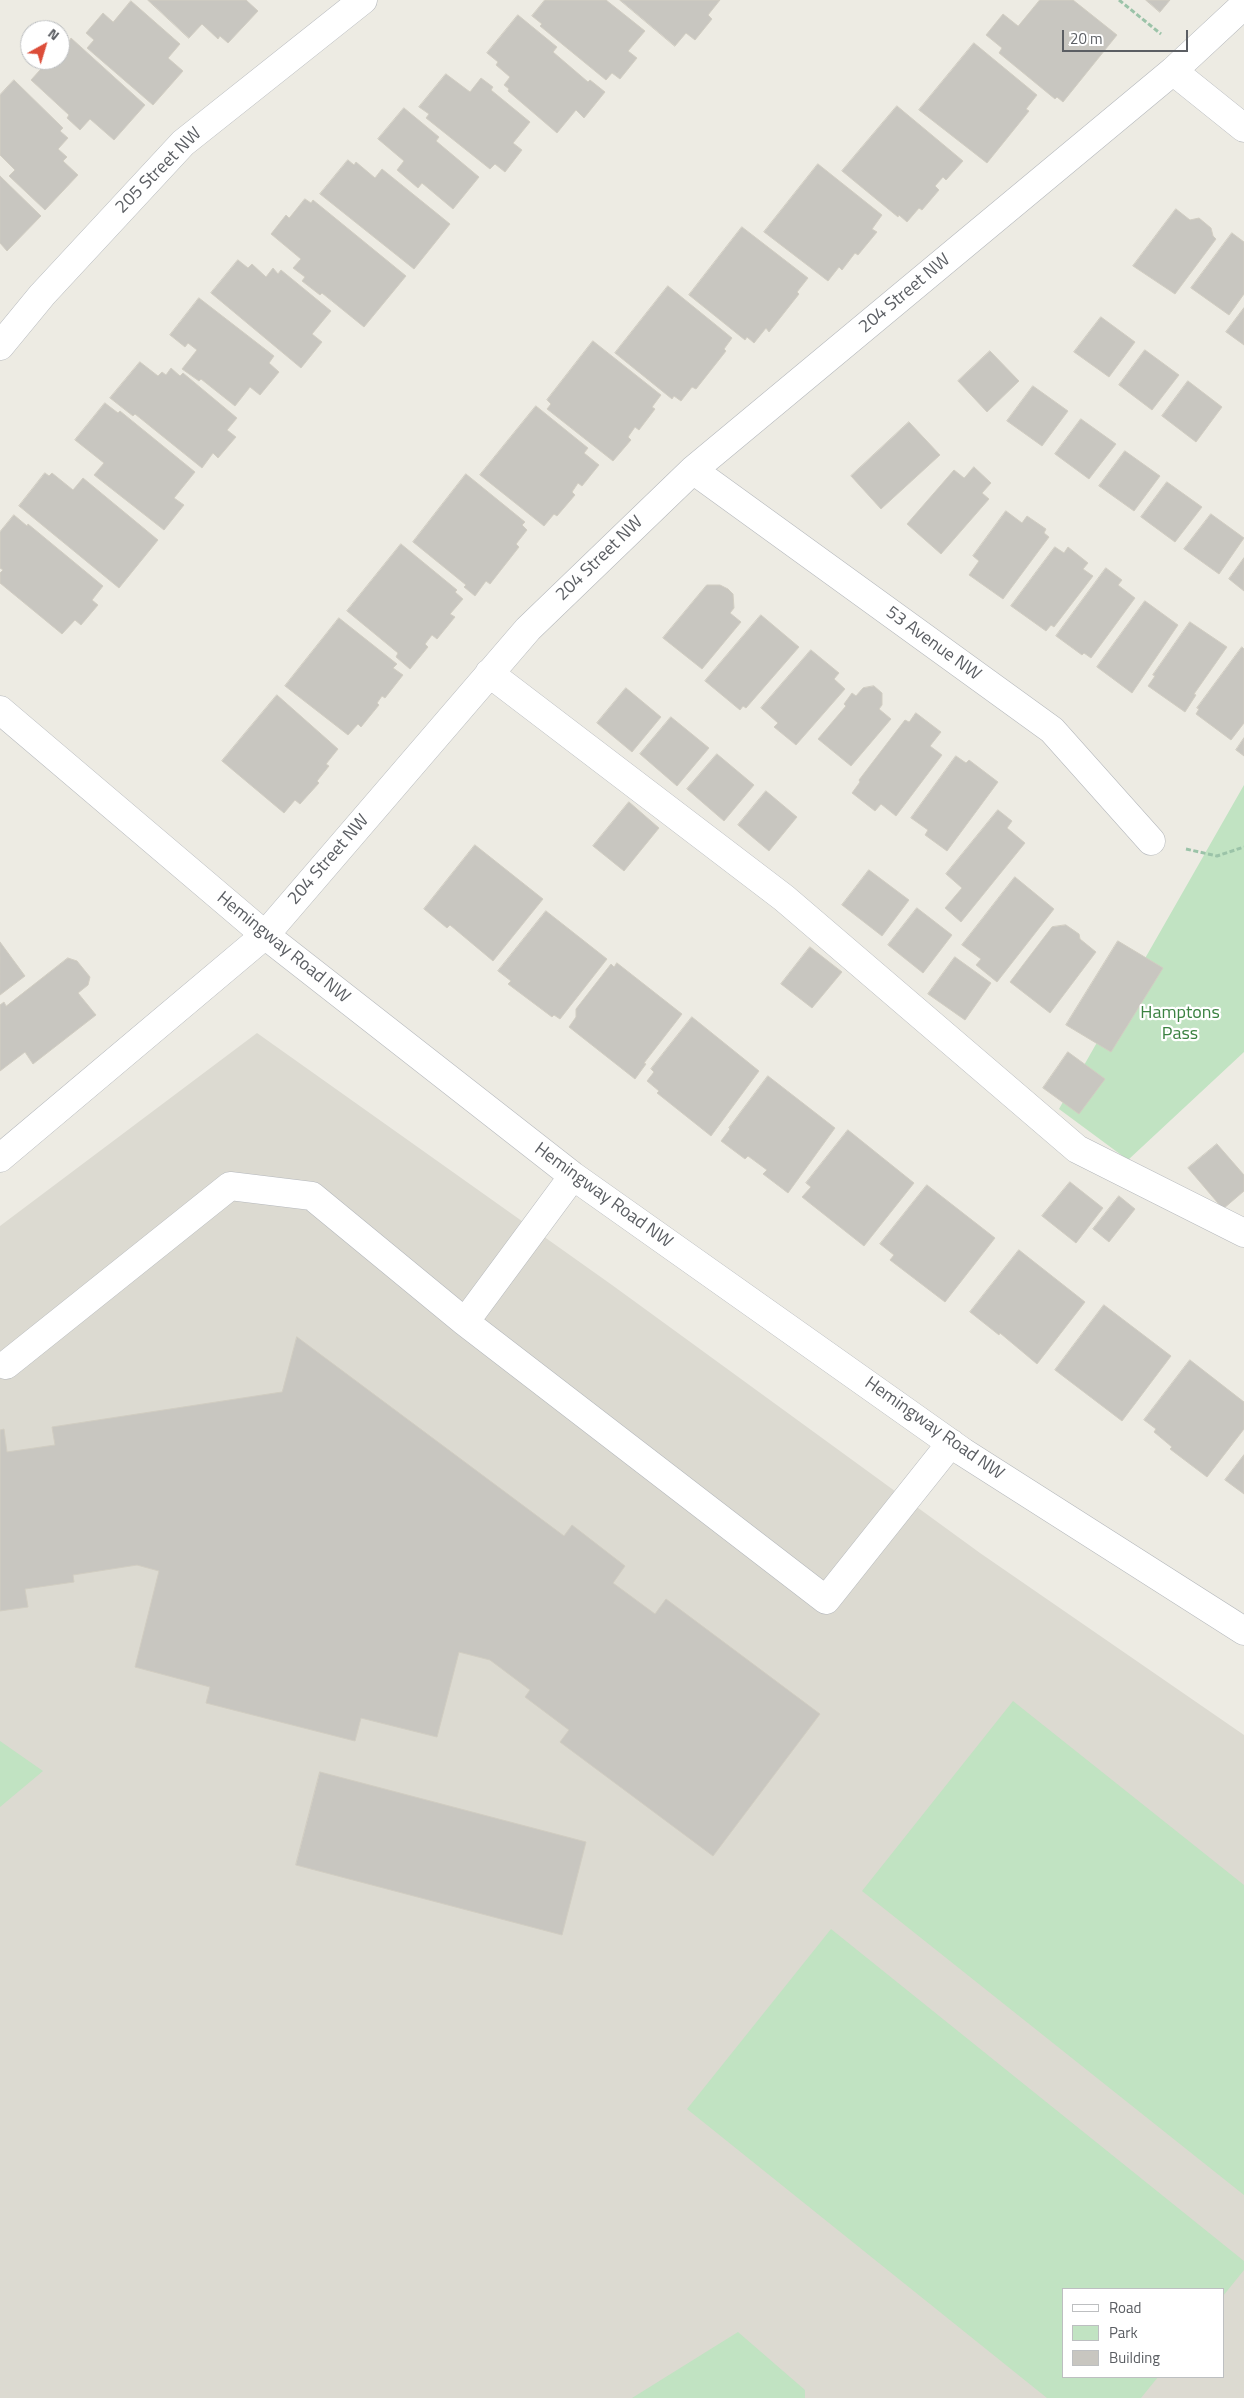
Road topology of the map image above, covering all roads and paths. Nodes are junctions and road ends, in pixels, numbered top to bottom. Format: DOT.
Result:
graph roads {
  1 [pos="363,0"];
  2 [pos="1119,0"];
  3 [pos="1244,5"];
  4 [pos="1181,64"];
  5 [pos="1244,128"];
  6 [pos="0,346"];
  7 [pos="693,470"];
  8 [pos="489,674"];
  9 [pos="0,710"];
  10 [pos="1151,841"];
  11 [pos="1244,847"];
  12 [pos="265,935"];
  13 [pos="0,1158"];
  14 [pos="573,1176"];
  15 [pos="1244,1233"];
  16 [pos="465,1322"];
  17 [pos="6,1365"];
  18 [pos="951,1443"];
  19 [pos="1244,1632"];
  1 -- 6 [label="street, 205 Street NW"];
  2 -- 4 [label="path"];
  3 -- 4 [label="street, 204 Street NW"];
  4 -- 5 [label="street"];
  4 -- 7 [label="street, 204 Street NW"];
  7 -- 8 [label="street, 204 Street NW"];
  7 -- 10 [label="street, 53 Avenue NW"];
  8 -- 12 [label="street, 204 Street NW"];
  8 -- 15 [label="street"];
  9 -- 12 [label="street, Hemingway Road NW"];
  10 -- 11 [label="path"];
  12 -- 13 [label="street, 204 Street NW"];
  12 -- 14 [label="street, Hemingway Road NW"];
  14 -- 16 [label="street"];
  14 -- 18 [label="street, Hemingway Road NW"];
  16 -- 17 [label="street"];
  16 -- 18 [label="street"];
  18 -- 19 [label="street, Hemingway Road NW"];
}
